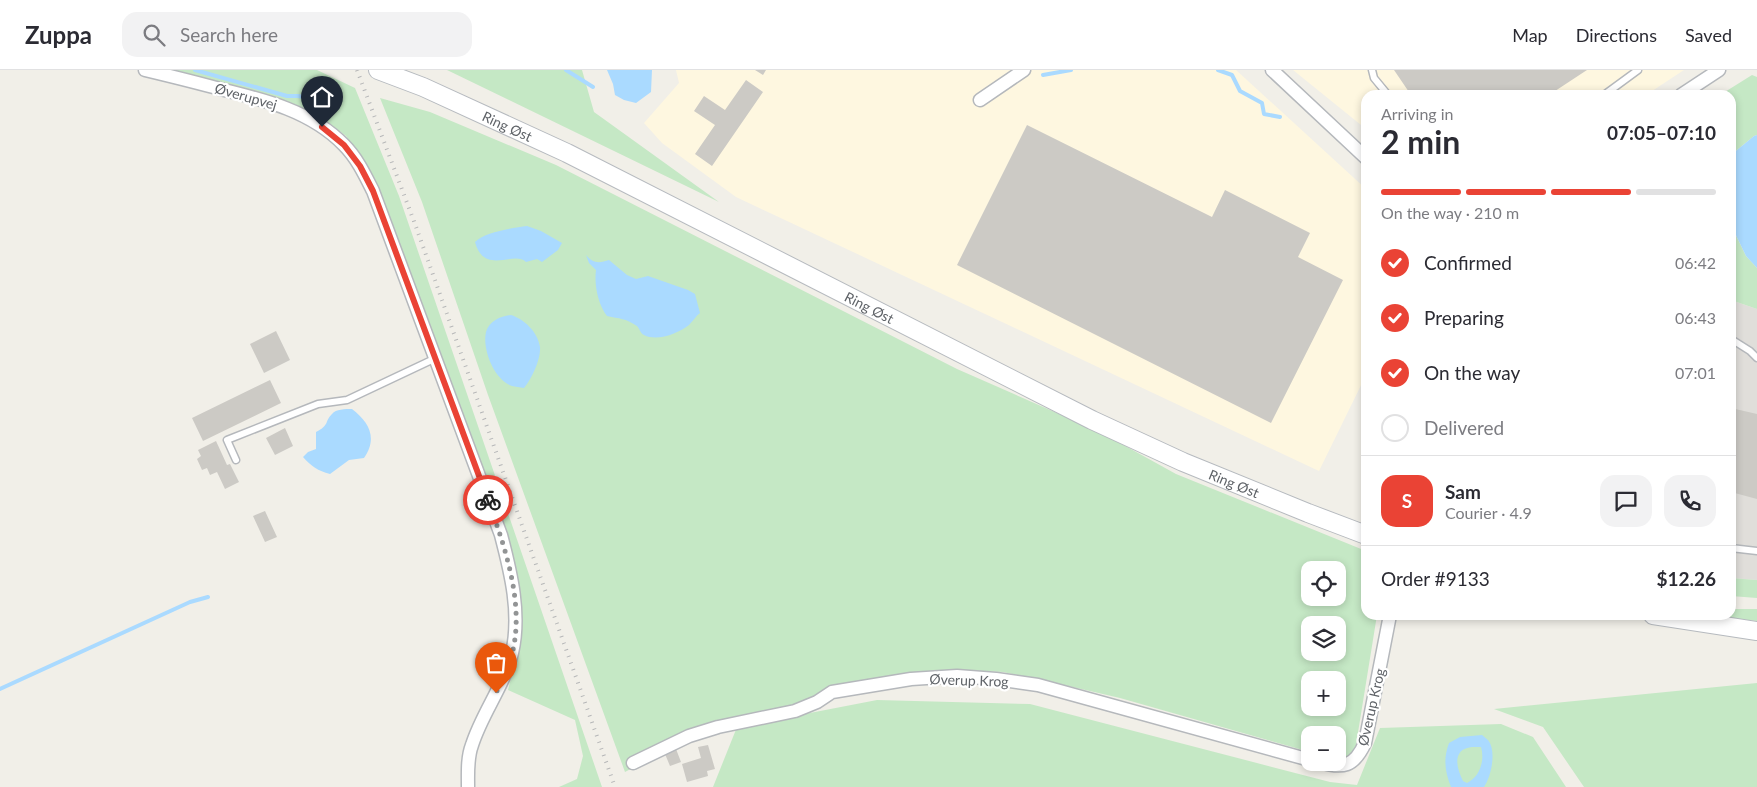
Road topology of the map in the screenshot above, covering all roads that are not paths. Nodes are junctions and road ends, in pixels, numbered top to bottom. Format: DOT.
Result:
graph roads {
  1 [pos="145,70"];
  2 [pos="378,70"];
  3 [pos="1024,70"];
  4 [pos="1272,70"];
  5 [pos="1372,70"];
  6 [pos="1638,70"];
  7 [pos="1719,70"];
  8 [pos="1384,90"];
  9 [pos="1611,90"];
  10 [pos="1689,90"];
  11 [pos="980,100"];
  12 [pos="1361,152"];
  13 [pos="1736,341"];
  14 [pos="436,358"];
  15 [pos="1757,358"];
  16 [pos="236,460"];
  17 [pos="1361,533"];
  18 [pos="1736,548"];
  19 [pos="1757,550"];
  20 [pos="1389,620"];
  21 [pos="1686,620"];
  22 [pos="1757,631"];
  23 [pos="1301,758"];
  24 [pos="633,763"];
  25 [pos="1346,765"];
  26 [pos="468,787"];
  1 -- 14 [label="street, Øverupvej"];
  2 -- 17 [label="main road, Ring Øst"];
  3 -- 11 [label="street"];
  4 -- 12 [label="street"];
  5 -- 8 [label="lane"];
  6 -- 9 [label="lane"];
  7 -- 10 [label="street"];
  13 -- 15 [label="lane"];
  14 -- 16 [label="lane"];
  14 -- 26 [label="street, Øverupvej"];
  18 -- 19 [label="lane"];
  20 -- 25 [label="street, Øverup Krog"];
  21 -- 22 [label="main road"];
  23 -- 24 [label="street, Øverup Krog"];
}
